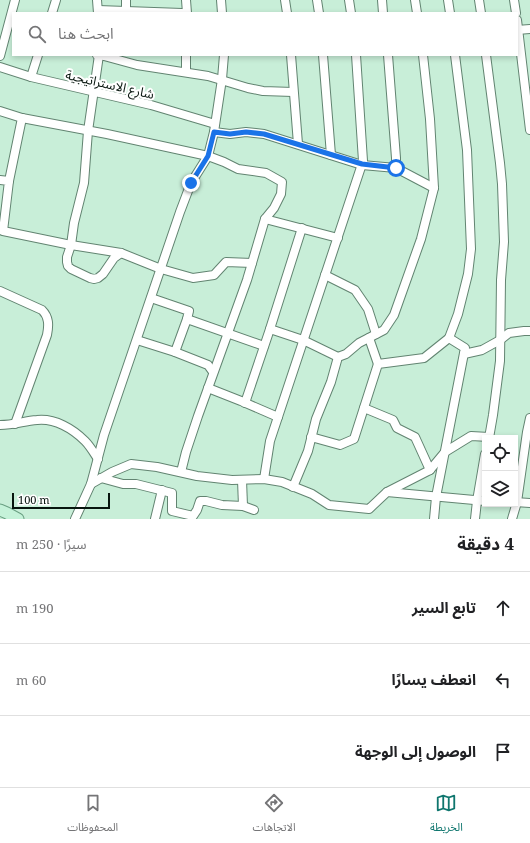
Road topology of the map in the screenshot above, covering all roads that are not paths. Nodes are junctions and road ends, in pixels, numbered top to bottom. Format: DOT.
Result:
graph roads {
  1 [pos="15,0"];
  2 [pos="56,0"];
  3 [pos="97,0"];
  4 [pos="126,0"];
  5 [pos="186,0"];
  6 [pos="221,0"];
  7 [pos="285,0"];
  8 [pos="317,0"];
  9 [pos="350,0"];
  10 [pos="382,0"];
  11 [pos="415,0"];
  12 [pos="448,0"];
  13 [pos="479,0"];
  14 [pos="514,0"];
  15 [pos="98,11"];
  16 [pos="126,11"];
  17 [pos="52,12"];
  18 [pos="154,12"];
  19 [pos="187,12"];
  20 [pos="222,12"];
  21 [pos="287,12"];
  22 [pos="319,12"];
  23 [pos="351,12"];
  24 [pos="383,12"];
  25 [pos="417,12"];
  26 [pos="450,12"];
  27 [pos="481,12"];
  28 [pos="516,12"];
  29 [pos="530,29"];
  30 [pos="518,30"];
  31 [pos="0,56"];
  32 [pos="38,56"];
  33 [pos="98,56"];
  34 [pos="102,56"];
  35 [pos="186,56"];
  36 [pos="224,56"];
  37 [pos="291,56"];
  38 [pos="323,56"];
  39 [pos="356,56"];
  40 [pos="388,56"];
  41 [pos="423,56"];
  42 [pos="455,56"];
  43 [pos="486,56"];
  44 [pos="0,67"];
  45 [pos="186,72"];
  46 [pos="31,77"];
  47 [pos="222,79"];
  48 [pos="94,91"];
  49 [pos="293,92"];
  50 [pos="0,112"];
  51 [pos="22,118"];
  52 [pos="529,120"];
  53 [pos="215,124"];
  54 [pos="530,130"];
  55 [pos="88,131"];
  56 [pos="214,132"];
  57 [pos="298,144"];
  58 [pos="331,155"];
  59 [pos="208,156"];
  60 [pos="362,164"];
  61 [pos="396,168"];
  62 [pos="0,180"];
  63 [pos="9,181"];
  64 [pos="434,188"];
  65 [pos="265,219"];
  66 [pos="302,228"];
  67 [pos="2,231"];
  68 [pos="338,238"];
  69 [pos="71,245"];
  70 [pos="121,253"];
  71 [pos="252,263"];
  72 [pos="161,269"];
  73 [pos="325,275"];
  74 [pos="0,291"];
  75 [pos="151,298"];
  76 [pos="187,319"];
  77 [pos="270,329"];
  78 [pos="530,331"];
  79 [pos="227,334"];
  80 [pos="373,336"];
  81 [pos="449,338"];
  82 [pos="137,340"];
  83 [pos="303,340"];
  84 [pos="500,340"];
  85 [pos="264,346"];
  86 [pos="175,352"];
  87 [pos="464,354"];
  88 [pos="338,357"];
  89 [pos="378,364"];
  90 [pos="213,372"];
  91 [pos="208,388"];
  92 [pos="245,402"];
  93 [pos="364,408"];
  94 [pos="278,417"];
  95 [pos="530,418"];
  96 [pos="16,424"];
  97 [pos="0,425"];
  98 [pos="489,435"];
  99 [pos="312,437"];
  100 [pos="482,437"];
  101 [pos="445,452"];
  102 [pos="98,459"];
  103 [pos="430,470"];
  104 [pos="484,471"];
  105 [pos="181,472"];
  106 [pos="101,478"];
  107 [pos="264,479"];
  108 [pos="242,480"];
  109 [pos="91,484"];
  110 [pos="293,487"];
  111 [pos="518,489"];
  112 [pos="162,490"];
  113 [pos="386,492"];
  114 [pos="436,497"];
  115 [pos="481,501"];
  116 [pos="518,502"];
  117 [pos="530,503"];
  118 [pos="243,506"];
  119 [pos="515,507"];
  120 [pos="0,510"];
  121 [pos="254,510"];
  122 [pos="195,516"];
  123 [pos="18,519"];
  124 [pos="75,519"];
  125 [pos="155,519"];
  126 [pos="434,519"];
  127 [pos="475,519"];
  128 [pos="512,519"];
  1 -- 31 [label="street"];
  2 -- 17 [label="street"];
  3 -- 15 [label="street"];
  4 -- 16 [label="street"];
  5 -- 19 [label="street"];
  6 -- 20 [label="street"];
  7 -- 21 [label="street"];
  8 -- 22 [label="street"];
  9 -- 23 [label="street"];
  10 -- 24 [label="street"];
  11 -- 25 [label="street"];
  12 -- 26 [label="street"];
  13 -- 27 [label="street"];
  14 -- 28 [label="street"];
  15 -- 16 [label="street"];
  16 -- 18 [label="street"];
  29 -- 30 [label="street"];
  30 -- 52 [label="street"];
  32 -- 46 [label="street"];
  33 -- 48 [label="street"];
  34 -- 45 [label="street"];
  35 -- 45 [label="street"];
  36 -- 47 [label="street"];
  37 -- 49 [label="street"];
  38 -- 58 [label="street"];
  39 -- 60 [label="street"];
  40 -- 61 [label="street"];
  41 -- 64 [label="street"];
  42 -- 81 [label="street"];
  43 -- 84 [label="street"];
  44 -- 46 [label="street, شارع الاستراتيجية"];
  45 -- 47 [label="street"];
  46 -- 48 [label="street, شارع الاستراتيجية"];
  47 -- 49 [label="street"];
  47 -- 53 [label="street"];
  48 -- 53 [label="street, شارع الاستراتيجية"];
  48 -- 55 [label="street"];
  49 -- 57 [label="street"];
  50 -- 51 [label="street"];
  51 -- 55 [label="street"];
  51 -- 63 [label="street"];
  52 -- 54 [label="street"];
  53 -- 56 [label="street"];
  55 -- 59 [label="street"];
  55 -- 69 [label="street"];
  56 -- 57 [label="street"];
  56 -- 59 [label="street"];
  57 -- 58 [label="street"];
  58 -- 60 [label="street"];
  59 -- 65 [label="street"];
  59 -- 72 [label="street"];
  60 -- 61 [label="street"];
  60 -- 68 [label="street"];
  61 -- 64 [label="street"];
  62 -- 63 [label="street"];
  63 -- 67 [label="street"];
  64 -- 80 [label="street"];
  65 -- 66 [label="street"];
  65 -- 71 [label="street"];
  66 -- 68 [label="street"];
  66 -- 77 [label="street"];
  67 -- 69 [label="street"];
  68 -- 73 [label="street"];
  69 -- 70 [label="street"];
  69 -- 70 [label="street"];
  70 -- 72 [label="street"];
  71 -- 72 [label="street"];
  71 -- 79 [label="street"];
  72 -- 75 [label="street"];
  73 -- 80 [label="street"];
  73 -- 83 [label="street"];
  74 -- 96 [label="street"];
  75 -- 76 [label="street"];
  75 -- 82 [label="street"];
  76 -- 79 [label="street"];
  76 -- 86 [label="street"];
  77 -- 83 [label="street"];
  77 -- 85 [label="street"];
  78 -- 84 [label="street"];
  79 -- 85 [label="street"];
  79 -- 90 [label="street"];
  80 -- 88 [label="street"];
  80 -- 89 [label="street"];
  81 -- 87 [label="street"];
  81 -- 89 [label="street"];
  82 -- 86 [label="street"];
  82 -- 102 [label="street"];
  83 -- 88 [label="street"];
  83 -- 94 [label="street"];
  84 -- 87 [label="street"];
  84 -- 98 [label="street"];
  85 -- 92 [label="street"];
  86 -- 90 [label="street"];
  87 -- 101 [label="street"];
  88 -- 99 [label="street"];
  89 -- 93 [label="street"];
  90 -- 91 [label="street"];
  91 -- 92 [label="street"];
  91 -- 105 [label="street"];
  92 -- 94 [label="street"];
  93 -- 99 [label="street"];
  93 -- 103 [label="street"];
  94 -- 107 [label="street"];
  95 -- 111 [label="street"];
  96 -- 97 [label="street"];
  96 -- 102 [label="street"];
  99 -- 110 [label="street"];
  100 -- 101 [label="street"];
  101 -- 103 [label="street"];
  101 -- 114 [label="street"];
  102 -- 109 [label="street"];
  103 -- 113 [label="street"];
  104 -- 115 [label="street"];
  105 -- 106 [label="street"];
  105 -- 108 [label="street"];
  106 -- 109 [label="street"];
  106 -- 112 [label="street"];
  107 -- 108 [label="street"];
  107 -- 110 [label="street"];
  108 -- 118 [label="street"];
  109 -- 124 [label="street"];
  110 -- 113 [label="street"];
  112 -- 122 [label="street"];
  112 -- 125 [label="street"];
  113 -- 114 [label="street"];
  114 -- 115 [label="street"];
  114 -- 126 [label="street"];
  115 -- 127 [label="street"];
  116 -- 117 [label="street"];
  118 -- 121 [label="street"];
  118 -- 122 [label="street"];
  119 -- 128 [label="street"];
  120 -- 123 [label="main road"];
}
